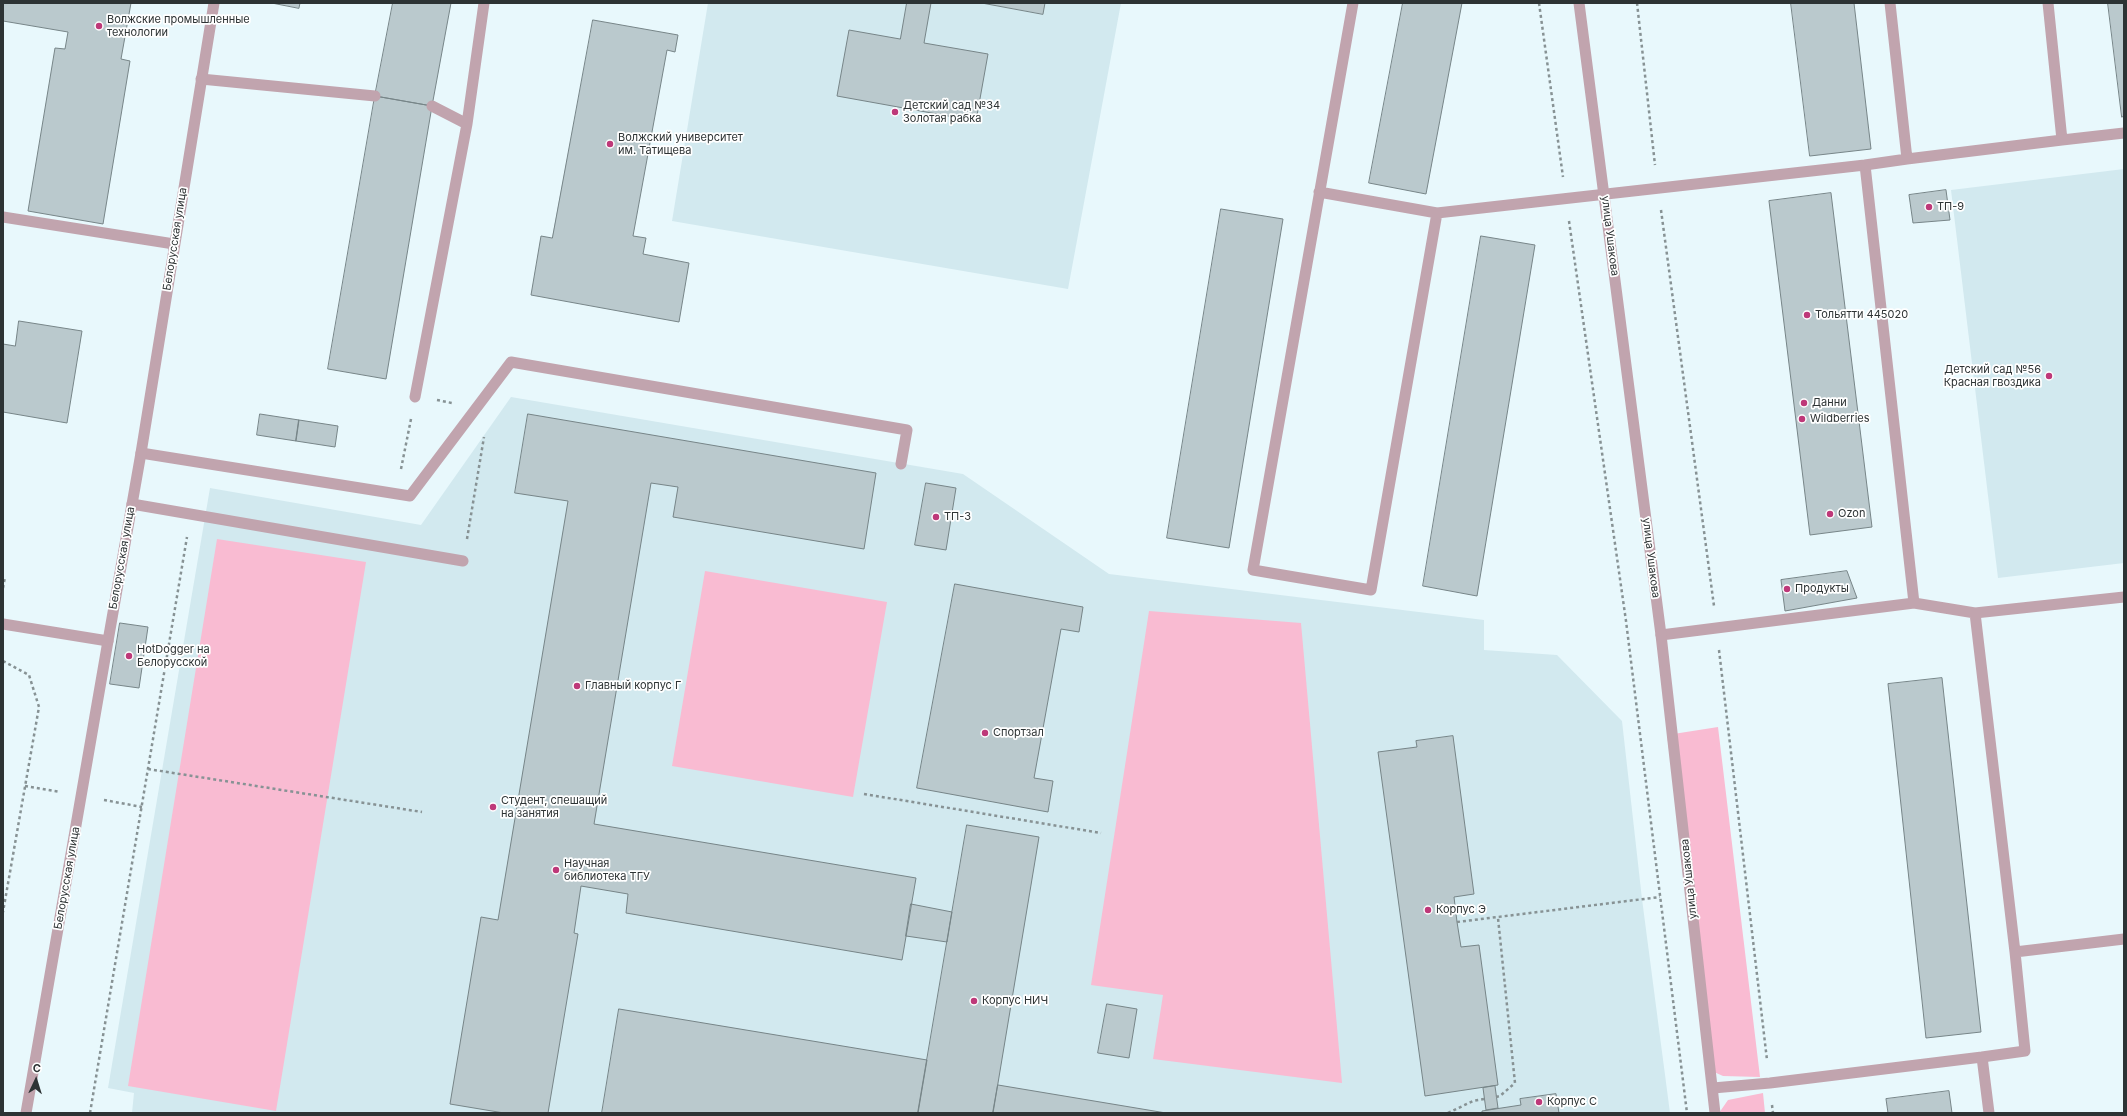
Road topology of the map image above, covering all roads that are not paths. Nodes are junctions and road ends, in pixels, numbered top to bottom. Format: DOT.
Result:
graph roads {
  1 [pos="214,3"];
  2 [pos="484,3"];
  3 [pos="1353,3"];
  4 [pos="1579,3"];
  5 [pos="1890,3"];
  6 [pos="2048,3"];
  7 [pos="201,79"];
  8 [pos="375,96"];
  9 [pos="432,106"];
  10 [pos="467,124"];
  11 [pos="2124,133"];
  12 [pos="2062,140"];
  13 [pos="1907,159"];
  14 [pos="1865,166"];
  15 [pos="1319,192"];
  16 [pos="1604,196"];
  17 [pos="1437,213"];
  18 [pos="3,217"];
  19 [pos="174,244"];
  20 [pos="415,397"];
  21 [pos="140,453"];
  22 [pos="901,464"];
  23 [pos="132,504"];
  24 [pos="463,561"];
  25 [pos="2124,597"];
  26 [pos="1914,603"];
  27 [pos="1975,613"];
  28 [pos="3,624"];
  29 [pos="1661,635"];
  30 [pos="108,641"];
  31 [pos="2124,939"];
  32 [pos="2016,952"];
  33 [pos="1982,1057"];
  34 [pos="1712,1088"];
  35 [pos="26,1113"];
  36 [pos="1715,1113"];
  37 [pos="1990,1113"];
  1 -- 7 [label="street, Белорусская улица"];
  2 -- 10 [label="street"];
  3 -- 15 [label="street"];
  4 -- 16 [label="street, улица Ушакова"];
  5 -- 13 [label="street"];
  6 -- 12 [label="street"];
  7 -- 8 [label="street"];
  7 -- 19 [label="street, Белорусская улица"];
  9 -- 10 [label="street"];
  10 -- 20 [label="street"];
  11 -- 12 [label="street"];
  12 -- 13 [label="street"];
  13 -- 14 [label="street"];
  14 -- 16 [label="street"];
  14 -- 26 [label="street"];
  15 -- 17 [label="street"];
  15 -- 17 [label="street"];
  16 -- 17 [label="street"];
  16 -- 29 [label="street, улица Ушакова"];
  18 -- 19 [label="street"];
  19 -- 21 [label="street, Белорусская улица"];
  21 -- 22 [label="street"];
  21 -- 23 [label="street, Белорусская улица"];
  23 -- 24 [label="street"];
  23 -- 30 [label="street, Белорусская улица"];
  25 -- 27 [label="street"];
  26 -- 27 [label="street"];
  26 -- 29 [label="street"];
  27 -- 32 [label="street"];
  28 -- 30 [label="street"];
  29 -- 34 [label="street, улица Ушакова"];
  30 -- 35 [label="street, Белорусская улица"];
  31 -- 32 [label="street"];
  32 -- 33 [label="street"];
  33 -- 34 [label="street"];
  33 -- 37 [label="street"];
  34 -- 36 [label="street, улица Ушакова"];
}
